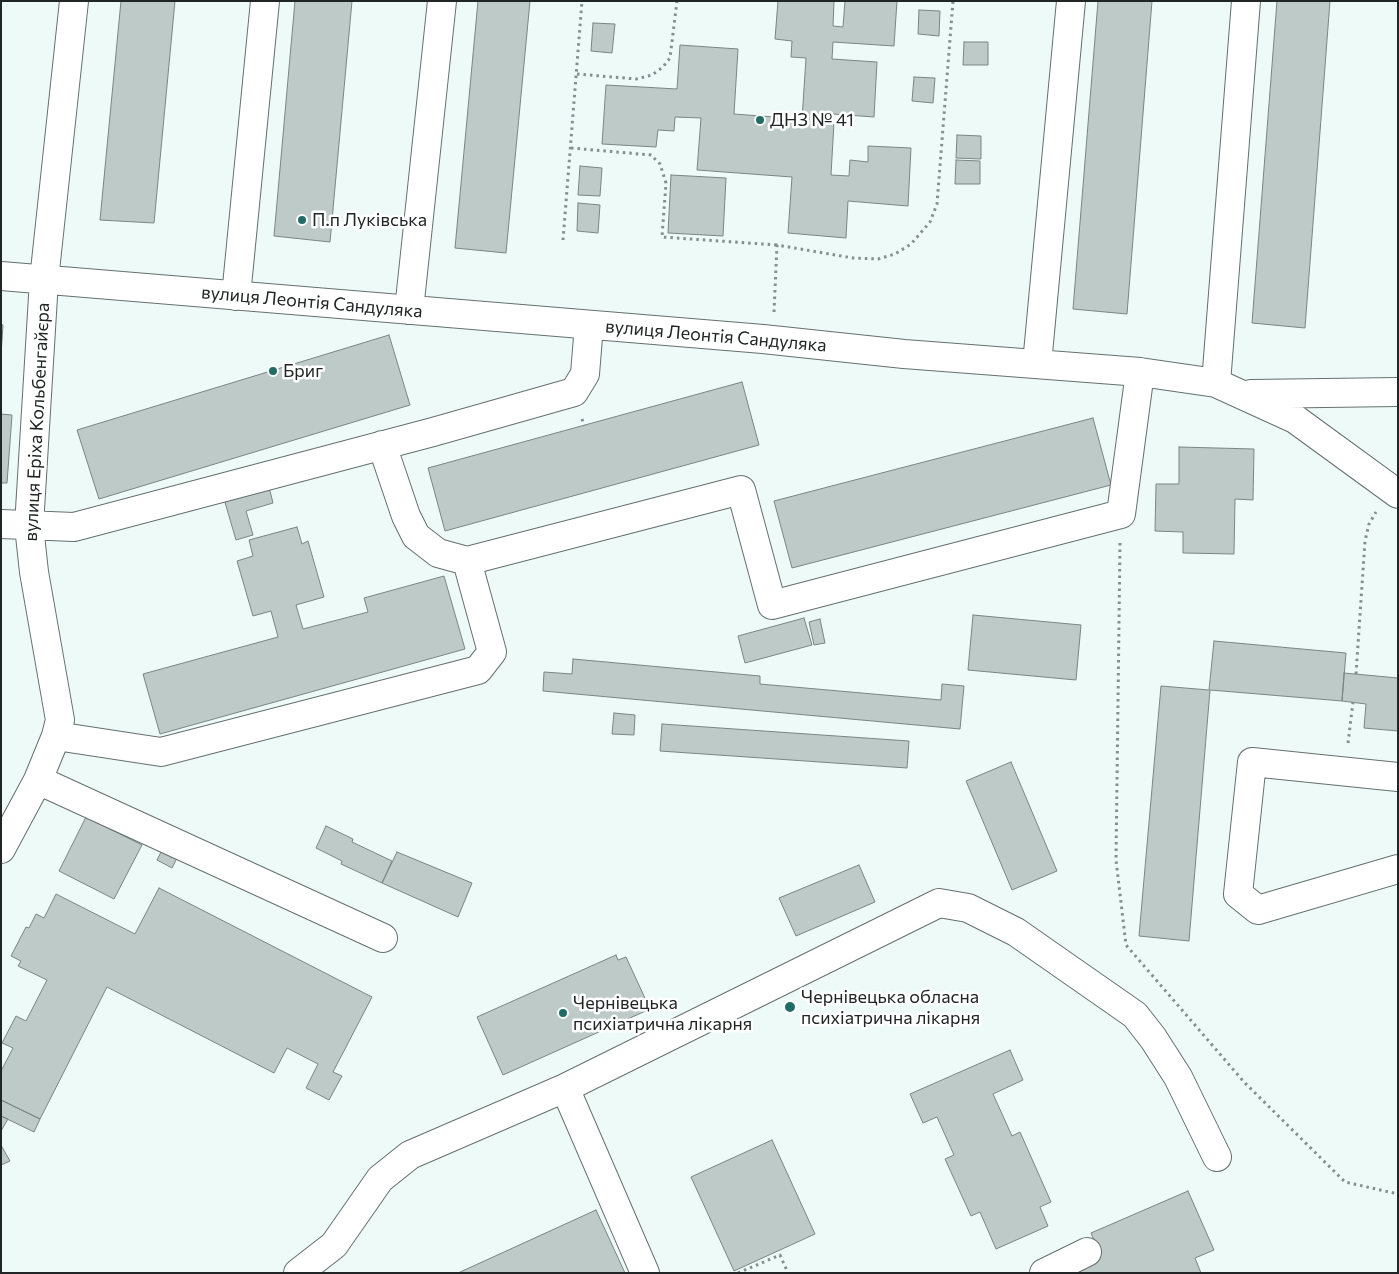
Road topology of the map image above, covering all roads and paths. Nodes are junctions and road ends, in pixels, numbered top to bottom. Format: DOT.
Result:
graph roads {
  1 [pos="74,1"];
  2 [pos="264,1"];
  3 [pos="442,1"];
  4 [pos="582,1"];
  5 [pos="677,1"];
  6 [pos="953,1"];
  7 [pos="1071,1"];
  8 [pos="1246,1"];
  9 [pos="577,74"];
  10 [pos="571,148"];
  11 [pos="563,240"];
  12 [pos="777,245"];
  13 [pos="1,276"];
  14 [pos="44,280"];
  15 [pos="236,296"];
  16 [pos="409,310"];
  17 [pos="589,325"];
  18 [pos="772,340"];
  19 [pos="1037,364"];
  20 [pos="1140,372"];
  21 [pos="1216,383"];
  22 [pos="1398,392"];
  23 [pos="1244,394"];
  24 [pos="382,445"];
  25 [pos="1393,491"];
  26 [pos="1121,514"];
  27 [pos="1,524"];
  28 [pos="29,526"];
  29 [pos="467,561"];
  30 [pos="1356,674"];
  31 [pos="1353,702"];
  32 [pos="56,736"];
  33 [pos="1344,771"];
  34 [pos="1398,777"];
  35 [pos="38,780"];
  36 [pos="1,849"];
  37 [pos="1398,869"];
  38 [pos="383,938"];
  39 [pos="565,1088"];
  40 [pos="1217,1157"];
  41 [pos="1398,1194"];
  42 [pos="1087,1252"];
  43 [pos="298,1273"];
  44 [pos="645,1273"];
  45 [pos="738,1273"];
  46 [pos="788,1273"];
  47 [pos="1044,1273"];
  1 -- 14 [label="street, вулиця Еріха Кольбенгайєра"];
  2 -- 15 [label="street"];
  3 -- 16 [label="street"];
  4 -- 9 [label="path"];
  5 -- 9 [label="path"];
  6 -- 12 [label="path"];
  7 -- 19 [label="street"];
  8 -- 21 [label="street"];
  9 -- 10 [label="path"];
  10 -- 11 [label="path"];
  10 -- 12 [label="path"];
  12 -- 18 [label="path"];
  13 -- 14 [label="street, вулиця Леонтія Сандуляка"];
  14 -- 15 [label="street, вулиця Леонтія Сандуляка"];
  14 -- 28 [label="street, вулиця Еріха Кольбенгайєра"];
  15 -- 16 [label="street, вулиця Леонтія Сандуляка"];
  16 -- 17 [label="street, вулиця Леонтія Сандуляка"];
  17 -- 18 [label="street, вулиця Леонтія Сандуляка"];
  17 -- 24 [label="street"];
  18 -- 19 [label="street, вулиця Леонтія Сандуляка"];
  19 -- 20 [label="street, вулиця Леонтія Сандуляка"];
  20 -- 21 [label="street, вулиця Леонтія Сандуляка"];
  20 -- 26 [label="street"];
  21 -- 23 [label="street, вулиця Леонтія Сандуляка"];
  22 -- 23 [label="street"];
  23 -- 25 [label="street, вулиця Леонтія Сандуляка"];
  24 -- 28 [label="street"];
  24 -- 29 [label="street"];
  25 -- 30 [label="path"];
  26 -- 29 [label="street"];
  26 -- 41 [label="path"];
  27 -- 28 [label="street"];
  28 -- 32 [label="street, вулиця Еріха Кольбенгайєра"];
  29 -- 32 [label="street"];
  31 -- 33 [label="path"];
  32 -- 35 [label="street, вулиця Еріха Кольбенгайєра"];
  33 -- 34 [label="street"];
  33 -- 37 [label="street"];
  35 -- 36 [label="street, вулиця Еріха Кольбенгайєра"];
  35 -- 38 [label="street"];
  39 -- 40 [label="street"];
  39 -- 43 [label="street"];
  39 -- 44 [label="street"];
  42 -- 47 [label="street"];
  45 -- 46 [label="path"];
}
